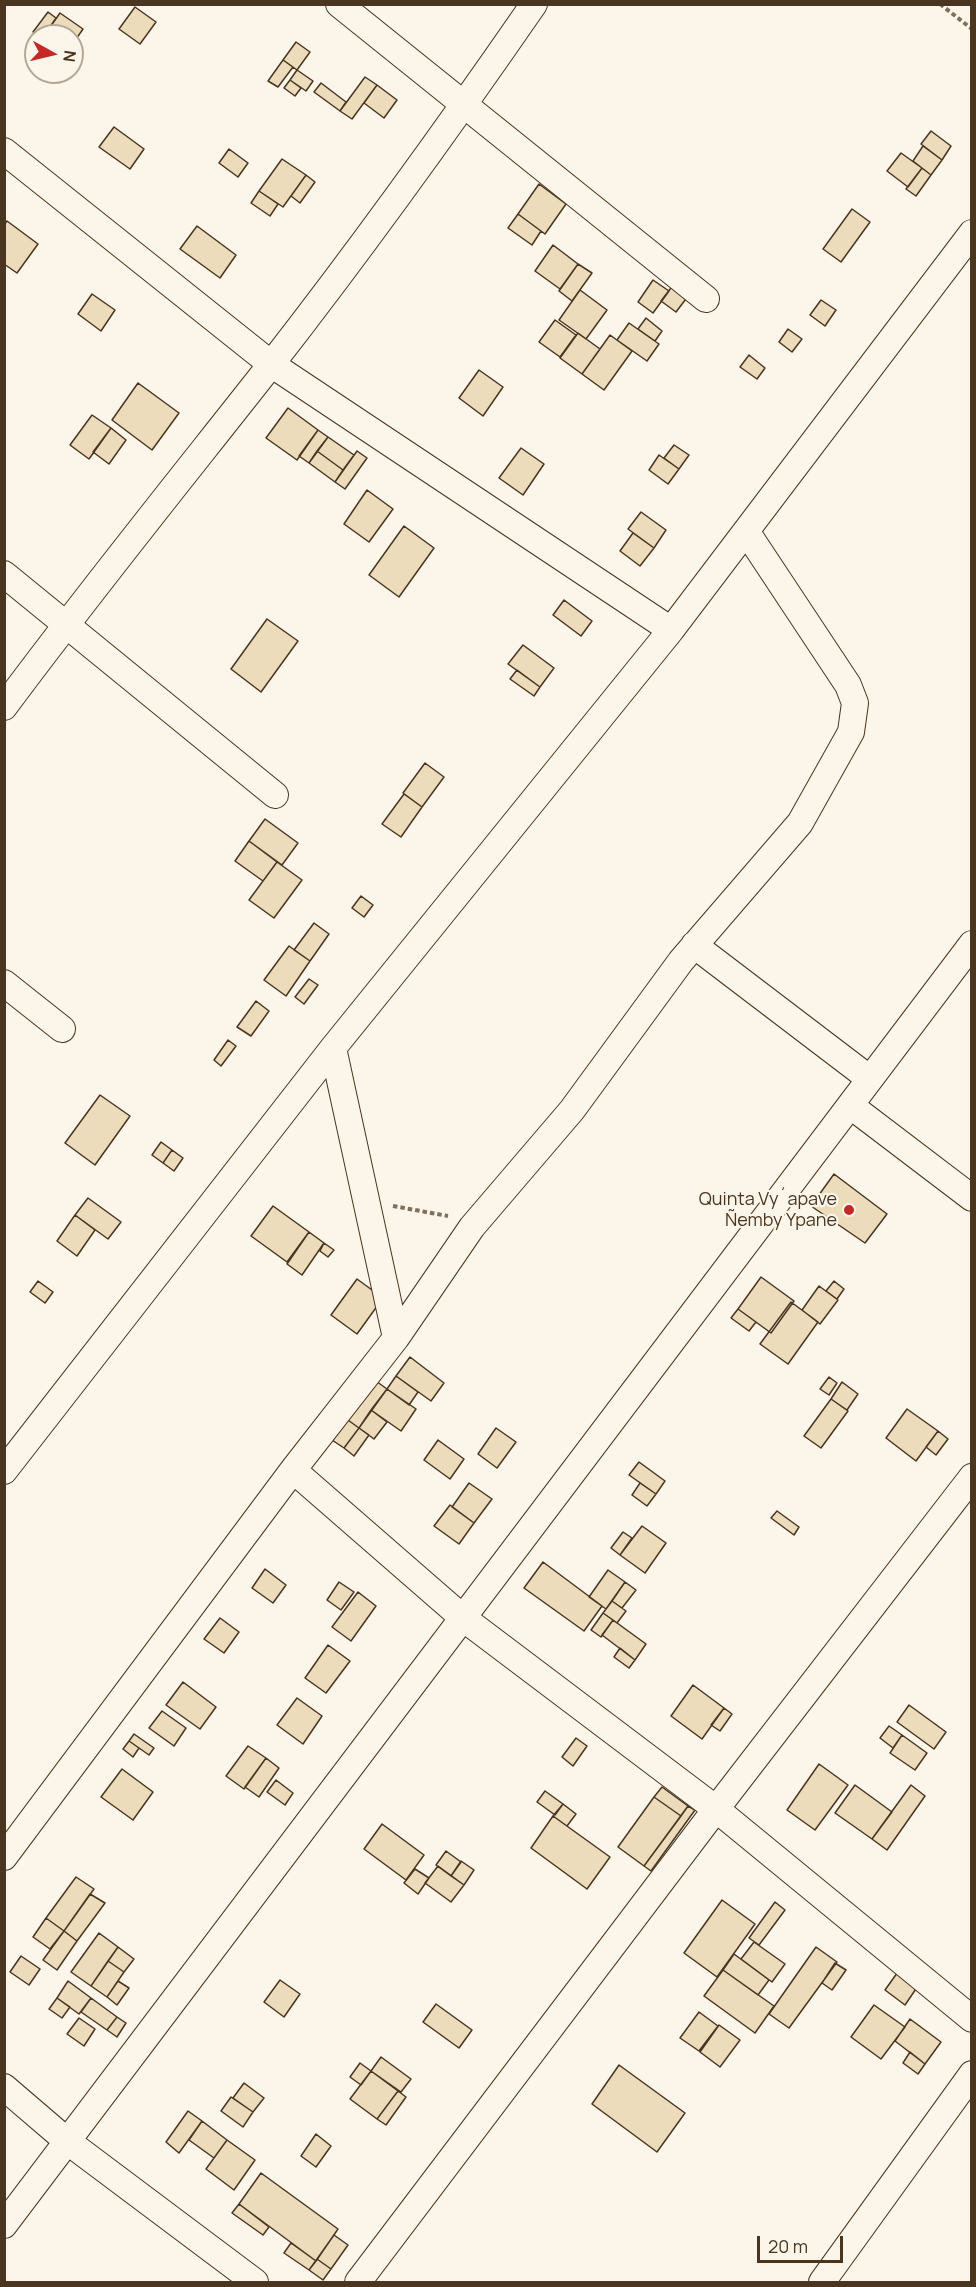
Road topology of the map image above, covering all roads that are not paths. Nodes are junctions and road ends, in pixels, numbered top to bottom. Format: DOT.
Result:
graph roads {
  1 [pos="339,4"];
  2 [pos="534,4"];
  3 [pos="464,106"];
  4 [pos="4,151"];
  5 [pos="972,233"];
  6 [pos="706,299"];
  7 [pos="271,364"];
  8 [pos="746,531"];
  9 [pos="4,574"];
  10 [pos="65,625"];
  11 [pos="671,630"];
  12 [pos="4,707"];
  13 [pos="275,795"];
  14 [pos="972,944"];
  15 [pos="694,945"];
  16 [pos="4,983"];
  17 [pos="62,1029"];
  18 [pos="333,1047"];
  19 [pos="870,1079"];
  20 [pos="851,1106"];
  21 [pos="972,1198"];
  22 [pos="396,1338"];
  23 [pos="293,1470"];
  24 [pos="4,1471"];
  25 [pos="972,1477"];
  26 [pos="463,1618"];
  27 [pos="716,1809"];
  28 [pos="4,1857"];
  29 [pos="972,2019"];
  30 [pos="972,2074"];
  31 [pos="4,2087"];
  32 [pos="67,2141"];
  33 [pos="4,2225"];
  34 [pos="255,2283"];
  35 [pos="358,2283"];
  36 [pos="822,2283"];
  1 -- 3 [label="street"];
  2 -- 3 [label="street"];
  3 -- 6 [label="street"];
  3 -- 7 [label="street"];
  4 -- 7 [label="street"];
  5 -- 8 [label="street"];
  7 -- 10 [label="street"];
  7 -- 11 [label="street"];
  8 -- 11 [label="street"];
  8 -- 15 [label="street"];
  9 -- 10 [label="street"];
  10 -- 12 [label="street"];
  10 -- 13 [label="street"];
  11 -- 18 [label="street"];
  14 -- 19 [label="street"];
  15 -- 19 [label="street"];
  15 -- 22 [label="street"];
  16 -- 17 [label="street"];
  18 -- 22 [label="street"];
  18 -- 24 [label="street"];
  19 -- 20 [label="street"];
  20 -- 21 [label="street"];
  20 -- 26 [label="street"];
  22 -- 23 [label="street"];
  23 -- 26 [label="street"];
  23 -- 28 [label="street"];
  25 -- 27 [label="street"];
  26 -- 27 [label="street"];
  26 -- 32 [label="street"];
  27 -- 29 [label="street"];
  27 -- 35 [label="street"];
  30 -- 36 [label="street"];
  31 -- 32 [label="street"];
  32 -- 33 [label="street"];
  32 -- 34 [label="street"];
}
